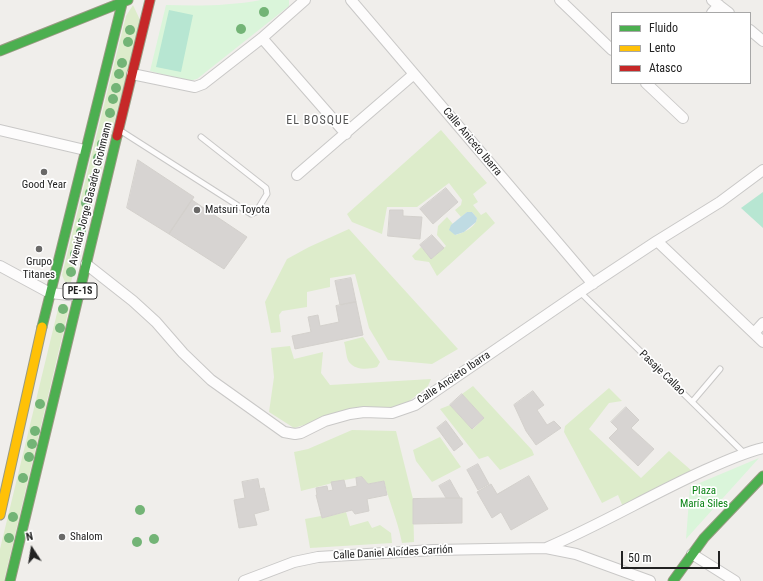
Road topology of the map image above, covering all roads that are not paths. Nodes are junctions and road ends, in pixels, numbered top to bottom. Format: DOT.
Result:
graph roads {
  1 [pos="125,0"];
  2 [pos="150,0"];
  3 [pos="305,0"];
  4 [pos="351,0"];
  5 [pos="560,0"];
  6 [pos="716,2"];
  7 [pos="712,12"];
  8 [pos="728,12"];
  9 [pos="751,31"];
  10 [pos="262,38"];
  11 [pos="763,41"];
  12 [pos="611,49"];
  13 [pos="0,51"];
  14 [pos="132,74"];
  15 [pos="414,74"];
  16 [pos="648,84"];
  17 [pos="683,118"];
  18 [pos="0,130"];
  19 [pos="119,130"];
  20 [pos="346,134"];
  21 [pos="201,137"];
  22 [pos="85,150"];
  23 [pos="763,170"];
  24 [pos="298,175"];
  25 [pos="657,241"];
  26 [pos="86,264"];
  27 [pos="0,266"];
  28 [pos="593,284"];
  29 [pos="580,292"];
  30 [pos="50,293"];
  31 [pos="79,296"];
  32 [pos="763,323"];
  33 [pos="754,333"];
  34 [pos="763,342"];
  35 [pos="720,369"];
  36 [pos="692,402"];
  37 [pos="763,448"];
  38 [pos="744,453"];
  39 [pos="763,476"];
  40 [pos="0,515"];
  41 [pos="546,548"];
  42 [pos="692,554"];
  43 [pos="10,581"];
  44 [pos="244,581"];
  45 [pos="650,581"];
  46 [pos="673,581"];
  47 [pos="735,581"];
  1 -- 13 [label="main road"];
  1 -- 22 [label="main road, Avenida Jorge Basadre Grohmann / PE-1S"];
  2 -- 14 [label="main road, Avenida Jorge Basadre Grohmann / PE-1S"];
  3 -- 10 [label="street"];
  4 -- 15 [label="street, Calle Aniceto Ibarra"];
  5 -- 12 [label="street"];
  6 -- 7 [label="street"];
  6 -- 8 [label="street"];
  9 -- 11 [label="street"];
  10 -- 14 [label="street"];
  10 -- 20 [label="street"];
  14 -- 19 [label="main road, Avenida Jorge Basadre Grohmann / PE-1S"];
  15 -- 20 [label="street"];
  15 -- 28 [label="street, Calle Aniceto Ibarra"];
  16 -- 17 [label="street"];
  18 -- 22 [label="street"];
  19 -- 21 [label="lane"];
  19 -- 26 [label="main road, Avenida Jorge Basadre Grohmann / PE-1S"];
  20 -- 24 [label="street"];
  22 -- 30 [label="main road, Avenida Jorge Basadre Grohmann / PE-1S"];
  23 -- 25 [label="street, Calle Ancieto Ibarra"];
  25 -- 28 [label="street, Calle Ancieto Ibarra"];
  25 -- 33 [label="street"];
  26 -- 29 [label="street, Calle Ancieto Ibarra"];
  26 -- 31 [label="main road, Avenida Jorge Basadre Grohmann / PE-1S"];
  27 -- 30 [label="street"];
  28 -- 29 [label="street, Calle Ancieto Ibarra"];
  29 -- 36 [label="lane, Pasaje Callao"];
  30 -- 31 [label="street"];
  30 -- 40 [label="main road, Avenida Jorge Basadre Grohmann / PE-1S"];
  31 -- 43 [label="main road, Avenida Jorge Basadre Grohmann / PE-1S"];
  32 -- 33 [label="street"];
  33 -- 34 [label="street"];
  35 -- 36 [label="lane"];
  36 -- 38 [label="lane, Pasaje Callao"];
  37 -- 38 [label="street, Calle Daniel Alcídes Carrión"];
  38 -- 41 [label="street, Calle Daniel Alcídes Carrión"];
  39 -- 42 [label="main road"];
  41 -- 44 [label="street, Calle Daniel Alcídes Carrión"];
  41 -- 45 [label="street, Calle Daniel Alcídes Carrión"];
  42 -- 46 [label="main road"];
  42 -- 47 [label="street"];
}
